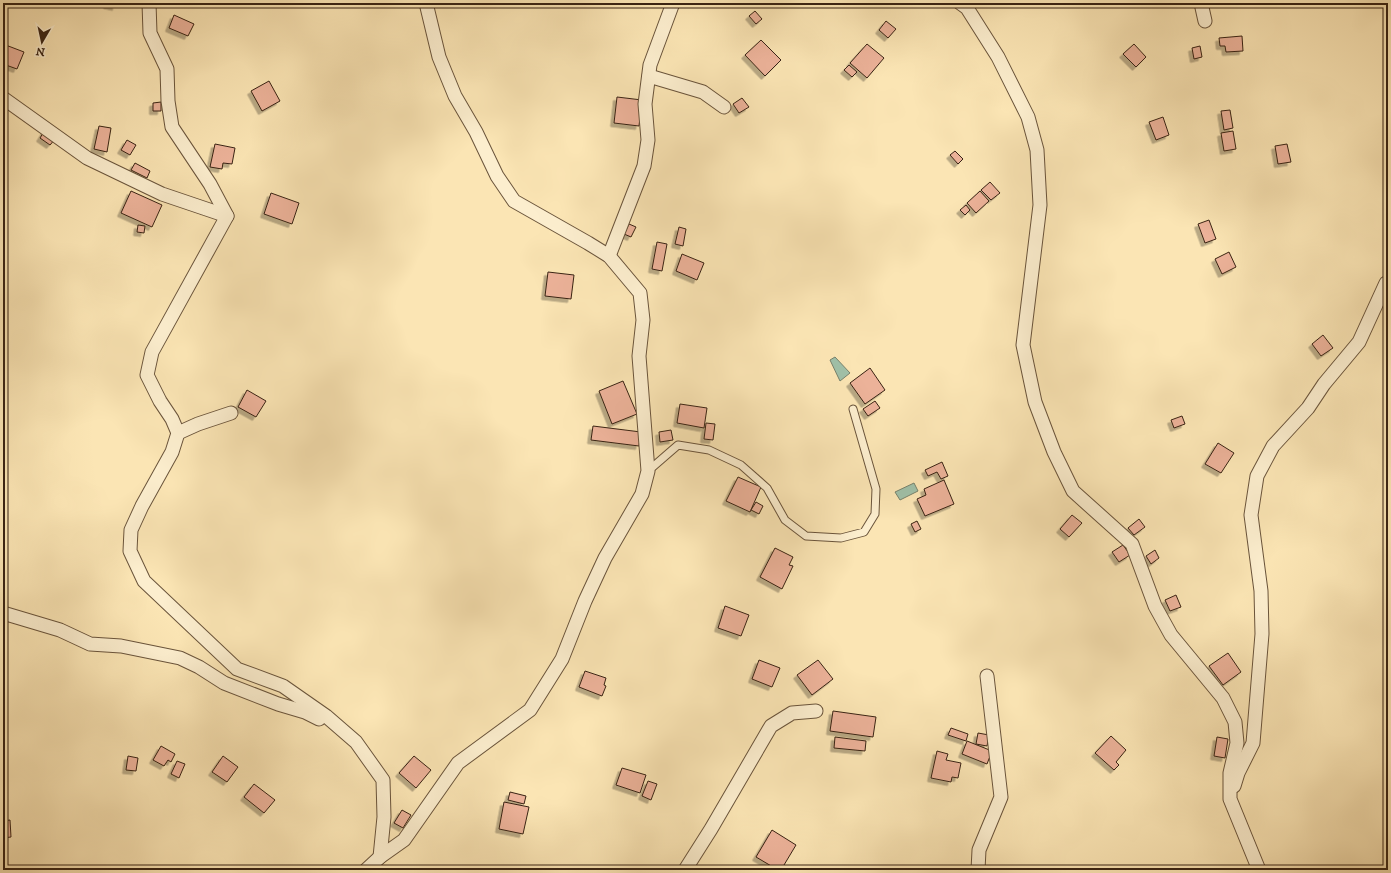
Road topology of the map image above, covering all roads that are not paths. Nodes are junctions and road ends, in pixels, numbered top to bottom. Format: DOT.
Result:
graph roads {
  1 [pos="149,3"];
  2 [pos="426,3"];
  3 [pos="673,3"];
  4 [pos="960,3"];
  5 [pos="1201,3"];
  6 [pos="1205,21"];
  7 [pos="649,76"];
  8 [pos="3,98"];
  9 [pos="724,107"];
  10 [pos="227,216"];
  11 [pos="609,256"];
  12 [pos="1388,284"];
  13 [pos="853,409"];
  14 [pos="231,413"];
  15 [pos="178,433"];
  16 [pos="648,471"];
  17 [pos="3,613"];
  18 [pos="987,676"];
  19 [pos="816,711"];
  20 [pos="326,716"];
  21 [pos="1230,799"];
  22 [pos="380,857"];
  23 [pos="366,870"];
  24 [pos="685,870"];
  25 [pos="978,870"];
  26 [pos="1259,870"];
  1 -- 10 [label="street"];
  2 -- 11 [label="street"];
  3 -- 7 [label="street"];
  4 -- 21 [label="street"];
  5 -- 6 [label="street"];
  7 -- 9 [label="street"];
  7 -- 11 [label="street"];
  8 -- 10 [label="street"];
  10 -- 15 [label="street"];
  11 -- 16 [label="street"];
  12 -- 21 [label="street"];
  13 -- 16 [label="lane"];
  14 -- 15 [label="street"];
  15 -- 20 [label="street"];
  16 -- 22 [label="street"];
  17 -- 20 [label="street"];
  18 -- 25 [label="street"];
  19 -- 24 [label="street"];
  20 -- 22 [label="street"];
  21 -- 26 [label="street"];
  22 -- 23 [label="street"];
}
